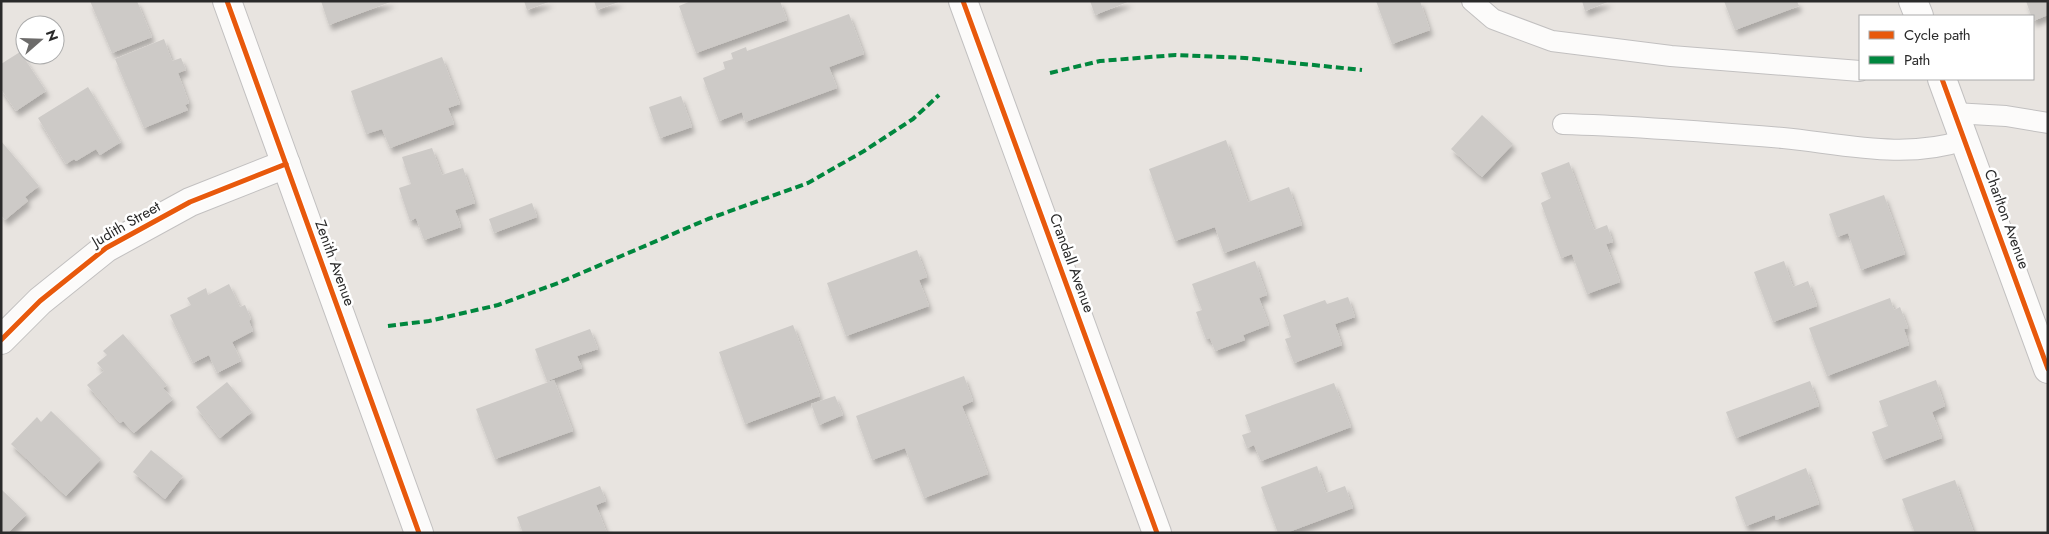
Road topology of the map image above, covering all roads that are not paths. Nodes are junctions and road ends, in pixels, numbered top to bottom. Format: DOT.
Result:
graph roads {
  1 [pos="227,1"];
  2 [pos="963,1"];
  3 [pos="1472,1"];
  4 [pos="1913,1"];
  5 [pos="1918,15"];
  6 [pos="1859,71"];
  7 [pos="1942,80"];
  8 [pos="1954,112"];
  9 [pos="2048,123"];
  10 [pos="1563,124"];
  11 [pos="1964,140"];
  12 [pos="286,164"];
  13 [pos="1,340"];
  14 [pos="2048,369"];
  15 [pos="419,533"];
  16 [pos="1157,533"];
  1 -- 12 [label="street, Zenith Avenue"];
  2 -- 16 [label="street, Crandall Avenue"];
  3 -- 6 [label="lane"];
  4 -- 5 [label="street"];
  7 -- 8 [label="street, Charlton Avenue"];
  8 -- 9 [label="lane"];
  8 -- 11 [label="street, Charlton Avenue"];
  10 -- 11 [label="lane"];
  11 -- 14 [label="street, Charlton Avenue"];
  12 -- 13 [label="street, Judith Street"];
  12 -- 15 [label="street, Zenith Avenue"];
}
